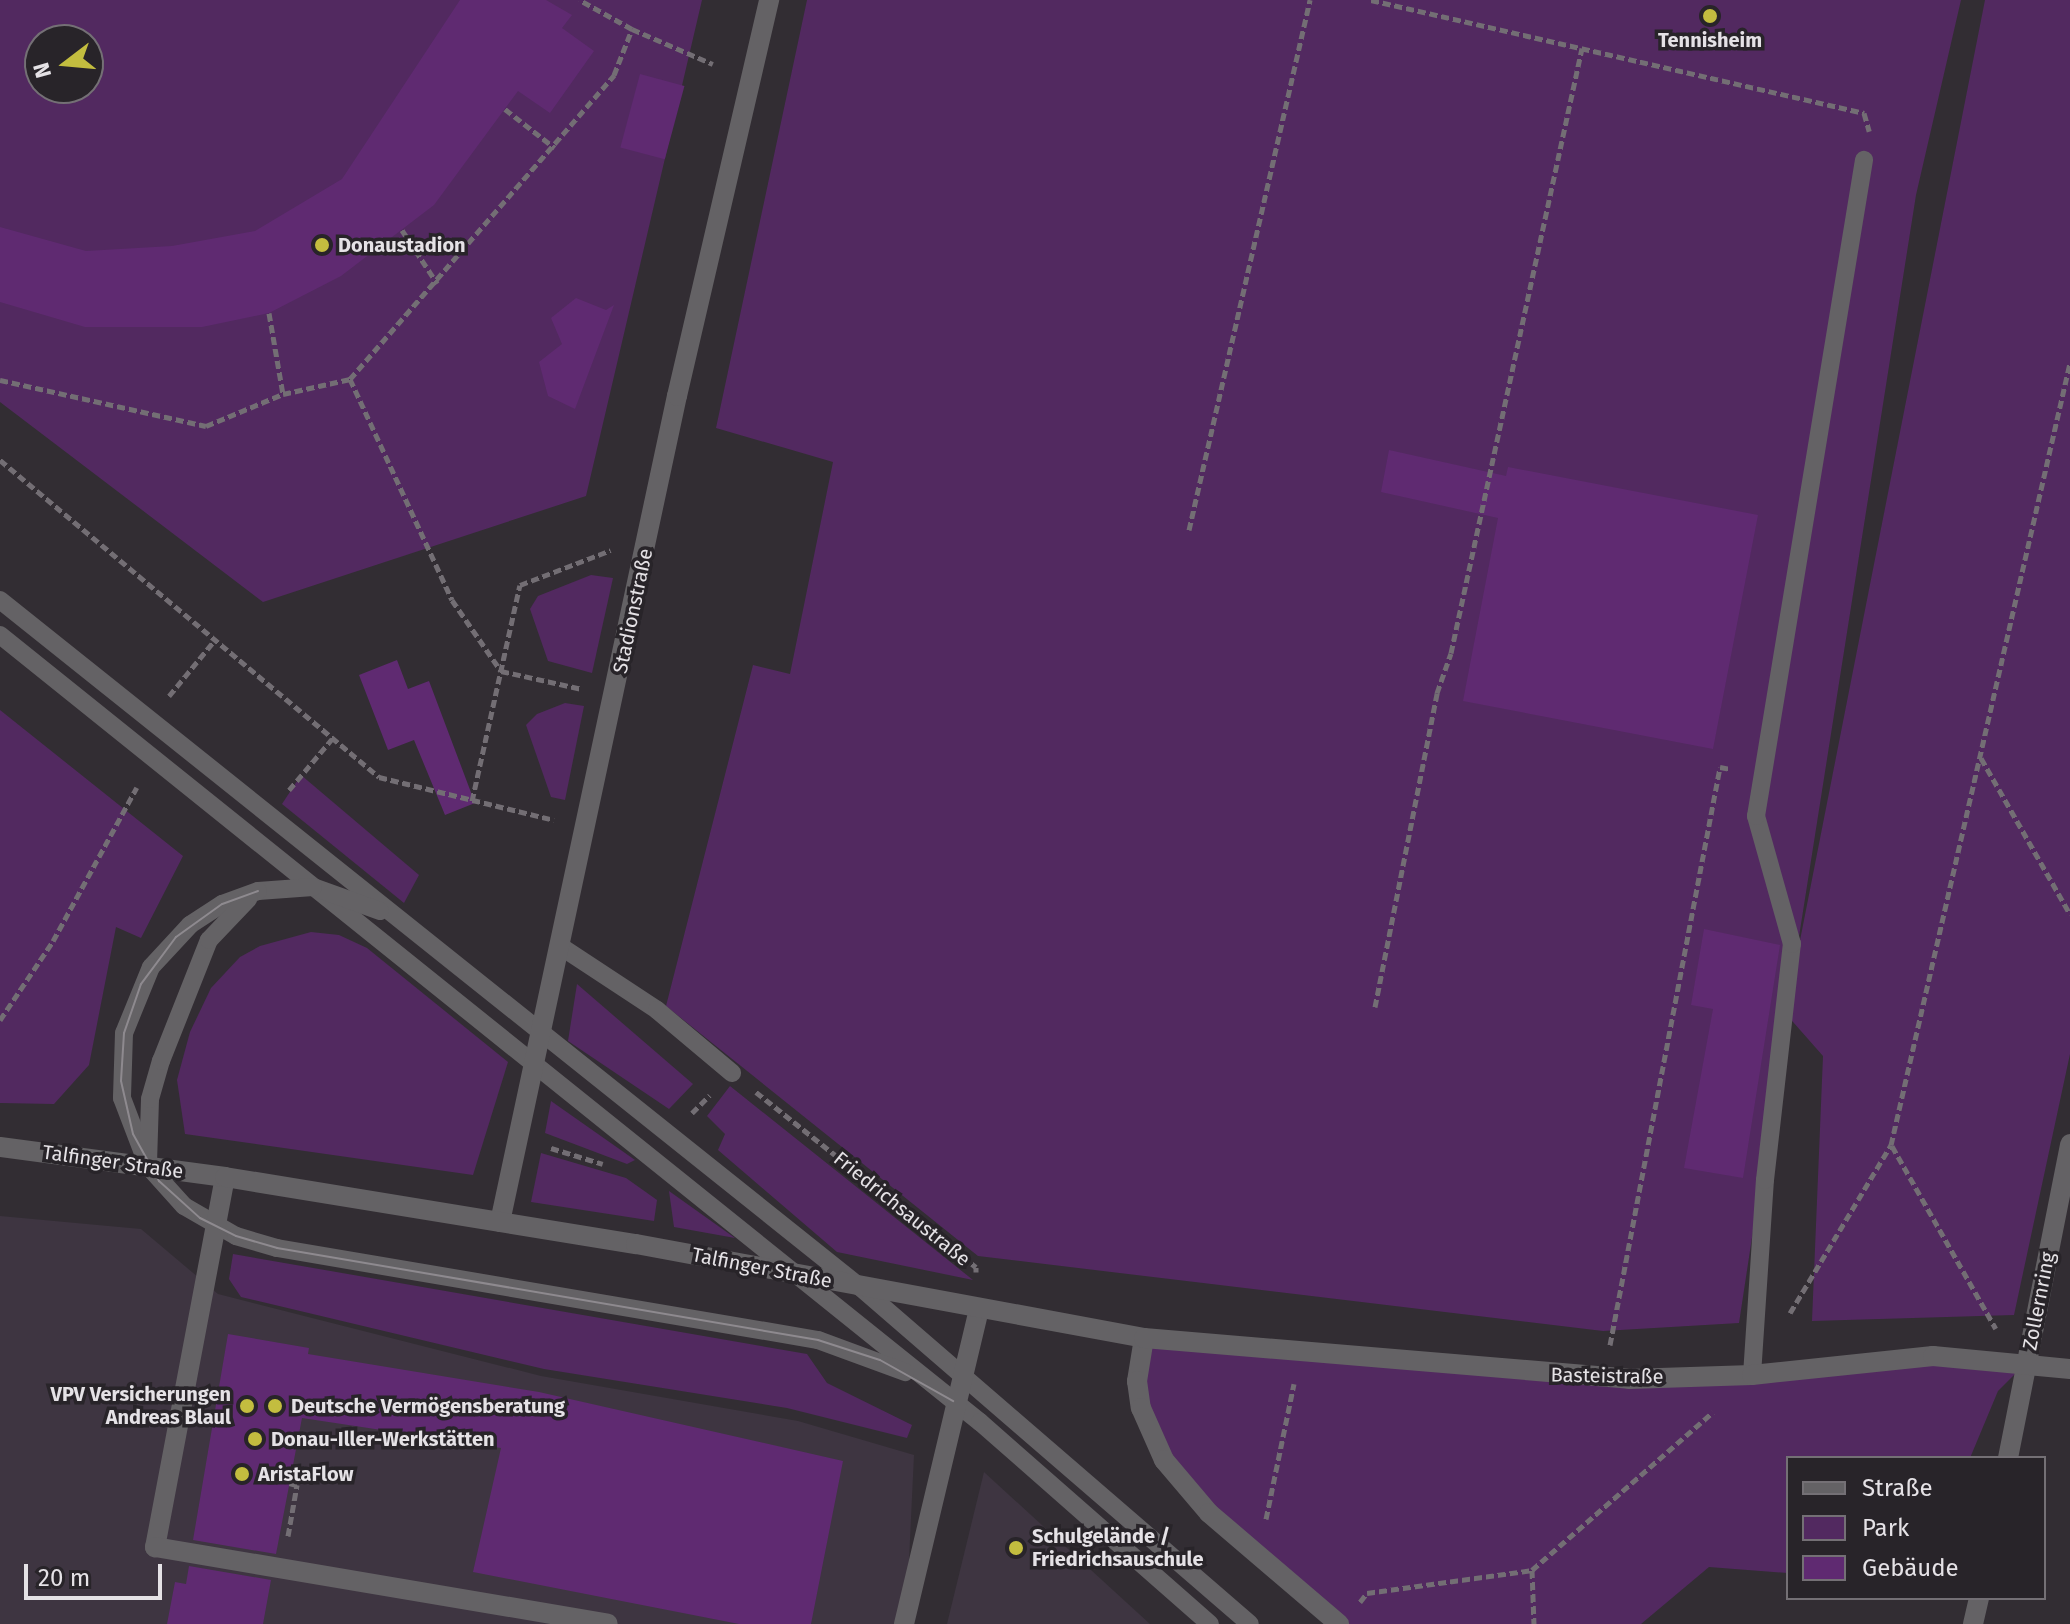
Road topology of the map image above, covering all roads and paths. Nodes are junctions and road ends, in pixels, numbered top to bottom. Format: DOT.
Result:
graph roads {
  1 [pos="580,0"];
  2 [pos="769,0"];
  3 [pos="1310,0"];
  4 [pos="1371,0"];
  5 [pos="632,29"];
  6 [pos="1582,48"];
  7 [pos="713,64"];
  8 [pos="505,109"];
  9 [pos="555,148"];
  10 [pos="1864,160"];
  11 [pos="402,230"];
  12 [pos="437,283"];
  13 [pos="269,313"];
  14 [pos="2070,363"];
  15 [pos="350,379"];
  16 [pos="0,380"];
  17 [pos="283,394"];
  18 [pos="0,460"];
  19 [pos="1189,530"];
  20 [pos="614,536"];
  21 [pos="0,600"];
  22 [pos="0,635"];
  23 [pos="214,641"];
  24 [pos="501,671"];
  25 [pos="614,695"];
  26 [pos="165,702"];
  27 [pos="1980,757"];
  28 [pos="145,772"];
  29 [pos="1763,775"];
  30 [pos="472,801"];
  31 [pos="562,822"];
  32 [pos="313,887"];
  33 [pos="258,891"];
  34 [pos="2070,914"];
  35 [pos="430,941"];
  36 [pos="560,946"];
  37 [pos="1375,1007"];
  38 [pos="0,1020"];
  39 [pos="542,1030"];
  40 [pos="535,1064"];
  41 [pos="732,1073"];
  42 [pos="518,1138"];
  43 [pos="2070,1144"];
  44 [pos="1891,1145"];
  45 [pos="0,1147"];
  46 [pos="605,1165"];
  47 [pos="148,1166"];
  48 [pos="225,1177"];
  49 [pos="500,1222"];
  50 [pos="215,1227"];
  51 [pos="796,1274"];
  52 [pos="860,1287"];
  53 [pos="979,1309"];
  54 [pos="1785,1321"];
  55 [pos="1144,1338"];
  56 [pos="1300,1355"];
  57 [pos="2027,1362"];
  58 [pos="2070,1369"];
  59 [pos="964,1374"];
  60 [pos="1752,1375"];
  61 [pos="1604,1378"];
  62 [pos="956,1402"];
  63 [pos="2008,1456"];
  64 [pos="289,1483"];
  65 [pos="293,1509"];
  66 [pos="1259,1555"];
  67 [pos="1532,1570"];
  68 [pos="1979,1600"];
  69 [pos="1345,1619"];
  70 [pos="608,1624"];
  71 [pos="904,1624"];
  72 [pos="1210,1624"];
  73 [pos="1250,1624"];
  74 [pos="1534,1624"];
  75 [pos="1973,1624"];
  1 -- 5 [label="path"];
  2 -- 25 [label="street, Stadionstraße"];
  3 -- 19 [label="path"];
  4 -- 6 [label="path"];
  5 -- 7 [label="path"];
  5 -- 9 [label="path"];
  6 -- 10 [label="path"];
  6 -- 37 [label="path"];
  8 -- 9 [label="path"];
  9 -- 12 [label="path"];
  10 -- 29 [label="lane"];
  11 -- 12 [label="path"];
  12 -- 15 [label="path"];
  13 -- 17 [label="path"];
  14 -- 27 [label="path"];
  15 -- 17 [label="path"];
  15 -- 24 [label="path"];
  16 -- 17 [label="path"];
  18 -- 23 [label="path"];
  20 -- 24 [label="path"];
  21 -- 35 [label="lane"];
  22 -- 32 [label="lane"];
  23 -- 26 [label="path"];
  23 -- 30 [label="path"];
  24 -- 25 [label="path"];
  24 -- 30 [label="path"];
  25 -- 36 [label="street, Stadionstraße"];
  27 -- 34 [label="path"];
  27 -- 44 [label="path"];
  28 -- 38 [label="path"];
  29 -- 60 [label="lane"];
  29 -- 61 [label="path"];
  30 -- 31 [label="path"];
  32 -- 33 [label="lane"];
  32 -- 35 [label="lane"];
  32 -- 40 [label="lane"];
  33 -- 47 [label="lane"];
  33 -- 47 [label="lane"];
  35 -- 39 [label="lane"];
  36 -- 39 [label="street, Stadionstraße"];
  36 -- 41 [label="lane"];
  39 -- 40 [label="street, Stadionstraße"];
  39 -- 52 [label="lane"];
  40 -- 42 [label="street, Stadionstraße"];
  40 -- 51 [label="lane"];
  41 -- 53 [label="path, Friedrichsaustraße"];
  42 -- 46 [label="path"];
  42 -- 49 [label="street, Stadionstraße"];
  43 -- 57 [label="street, Zollernring"];
  44 -- 54 [label="path"];
  44 -- 57 [label="path"];
  45 -- 47 [label="street, Talfinger Straße"];
  47 -- 48 [label="street, Talfinger Straße"];
  47 -- 50 [label="lane"];
  48 -- 49 [label="street, Talfinger Straße"];
  48 -- 50 [label="street"];
  49 -- 51 [label="street, Talfinger Straße"];
  50 -- 62 [label="lane"];
  50 -- 70 [label="street"];
  51 -- 52 [label="street, Talfinger Straße"];
  51 -- 62 [label="lane"];
  52 -- 53 [label="street, Talfinger Straße"];
  52 -- 59 [label="lane"];
  53 -- 55 [label="street"];
  53 -- 59 [label="street"];
  55 -- 56 [label="street, Basteistraße"];
  55 -- 66 [label="street"];
  56 -- 61 [label="street, Basteistraße"];
  56 -- 66 [label="path"];
  57 -- 58 [label="street, Basteistraße"];
  57 -- 60 [label="street, Basteistraße"];
  57 -- 63 [label="street, Zollernring"];
  59 -- 62 [label="street"];
  59 -- 73 [label="lane"];
  60 -- 61 [label="street, Basteistraße"];
  60 -- 67 [label="path"];
  62 -- 71 [label="street"];
  62 -- 72 [label="lane"];
  64 -- 65 [label="path"];
  66 -- 69 [label="street"];
  67 -- 69 [label="path"];
  67 -- 74 [label="path"];
  68 -- 75 [label="street"];
}
